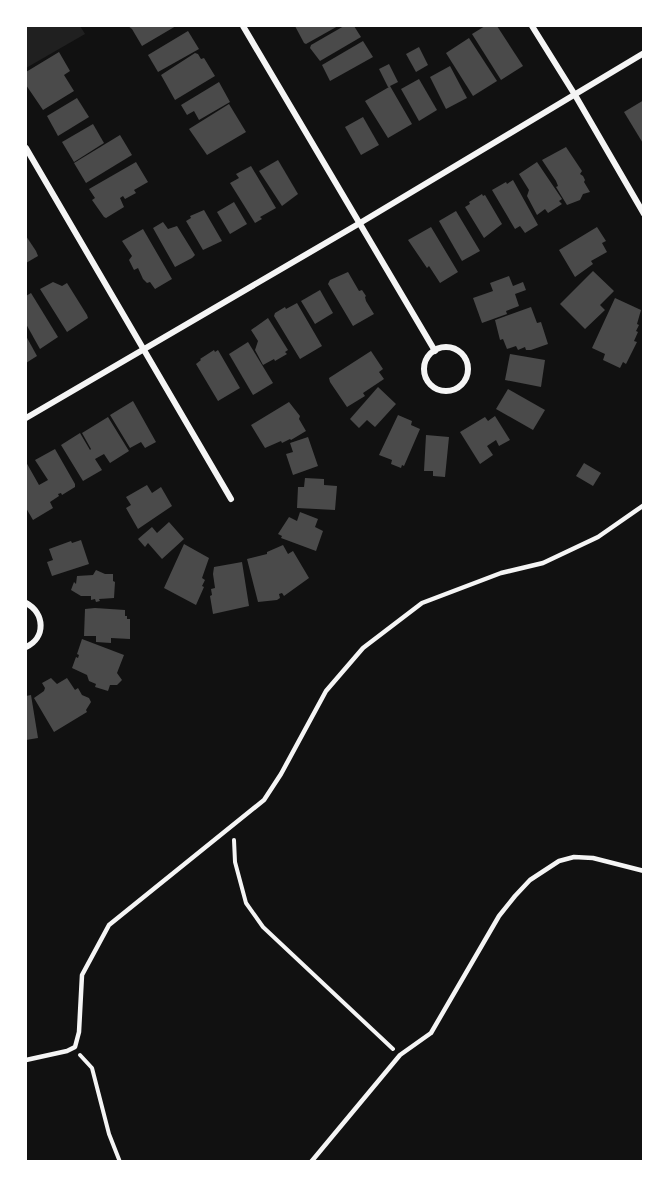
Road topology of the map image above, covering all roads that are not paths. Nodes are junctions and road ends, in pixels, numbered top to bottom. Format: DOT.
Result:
graph roads {
  1 [pos="243,26"];
  2 [pos="532,26"];
  3 [pos="644,53"];
  4 [pos="575,95"];
  5 [pos="26,148"];
  6 [pos="644,214"];
  7 [pos="360,223"];
  8 [pos="144,348"];
  9 [pos="435,351"];
  10 [pos="26,418"];
  11 [pos="231,499"];
  12 [pos="644,505"];
  13 [pos="26,603"];
  14 [pos="26,647"];
  15 [pos="644,871"];
  16 [pos="26,1060"];
  17 [pos="311,1161"];
  1 -- 7 [label="street"];
  2 -- 4 [label="street"];
  3 -- 4 [label="street"];
  4 -- 6 [label="street"];
  4 -- 7 [label="street"];
  5 -- 8 [label="street"];
  7 -- 8 [label="street"];
  7 -- 9 [label="street"];
  8 -- 10 [label="street"];
  8 -- 11 [label="street"];
  9 -- 9 [label="street"];
  12 -- 16 [label="lane"];
  13 -- 14 [label="street"];
  15 -- 17 [label="lane"];
}
